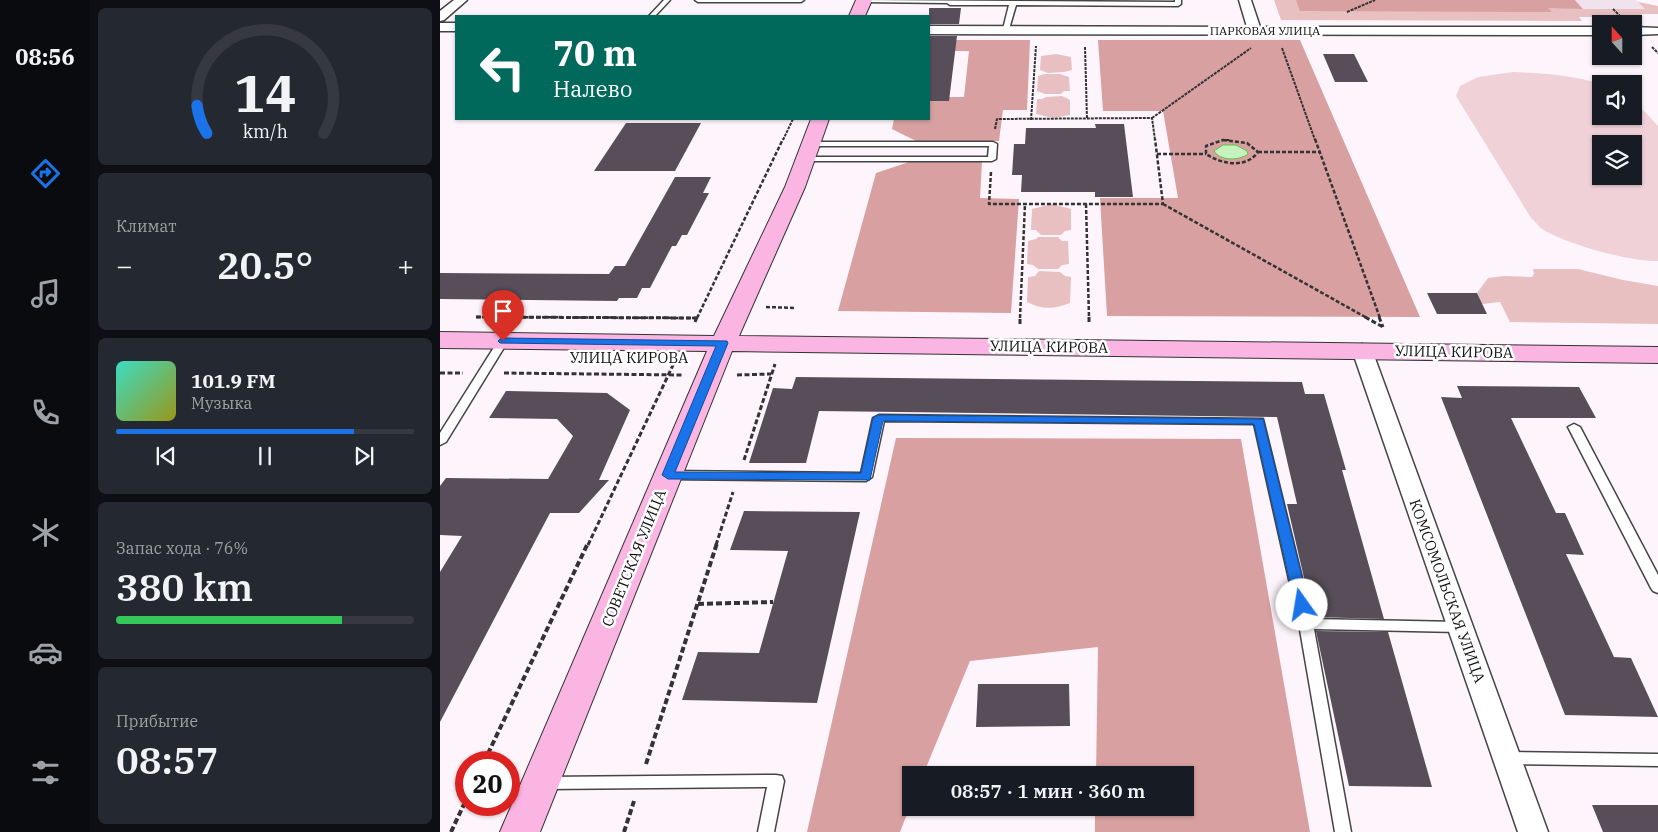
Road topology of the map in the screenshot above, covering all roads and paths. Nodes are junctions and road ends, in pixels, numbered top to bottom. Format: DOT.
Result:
graph roads {
  1 [pos="461,0"];
  2 [pos="667,0"];
  3 [pos="698,0"];
  4 [pos="801,0"];
  5 [pos="864,0"];
  6 [pos="951,0"];
  7 [pos="1178,0"];
  8 [pos="1245,0"];
  9 [pos="1013,2"];
  10 [pos="1613,9"];
  11 [pos="653,15"];
  12 [pos="857,15"];
  13 [pos="1619,15"];
  14 [pos="440,17"];
  15 [pos="440,27"];
  16 [pos="455,27"];
  17 [pos="1006,29"];
  18 [pos="930,30"];
  19 [pos="1037,30"];
  20 [pos="1085,30"];
  21 [pos="1276,30"];
  22 [pos="1255,31"];
  23 [pos="1592,31"];
  24 [pos="1642,31"];
  25 [pos="1655,31"];
  26 [pos="1152,118"];
  27 [pos="1087,119"];
  28 [pos="793,120"];
  29 [pos="820,120"];
  30 [pos="1031,120"];
  31 [pos="993,144"];
  32 [pos="808,152"];
  33 [pos="1258,152"];
  34 [pos="1320,152"];
  35 [pos="1157,154"];
  36 [pos="1206,154"];
  37 [pos="992,159"];
  38 [pos="1025,204"];
  39 [pos="1086,204"];
  40 [pos="1163,204"];
  41 [pos="470,317"];
  42 [pos="697,318"];
  43 [pos="1020,324"];
  44 [pos="1089,324"];
  45 [pos="440,340"];
  46 [pos="720,351"];
  47 [pos="1658,355"];
  48 [pos="493,357"];
  49 [pos="1364,357"];
  50 [pos="440,358"];
  51 [pos="676,359"];
  52 [pos="784,364"];
  53 [pos="1658,366"];
  54 [pos="440,373"];
  55 [pos="1574,427"];
  56 [pos="440,442"];
  57 [pos="668,475"];
  58 [pos="739,476"];
  59 [pos="1658,588"];
  60 [pos="773,602"];
  61 [pos="698,604"];
  62 [pos="1306,624"];
  63 [pos="1459,627"];
  64 [pos="489,751"];
  65 [pos="1507,758"];
  66 [pos="1658,760"];
  67 [pos="640,781"];
  68 [pos="540,784"];
  69 [pos="458,816"];
  70 [pos="451,832"];
  71 [pos="520,832"];
  72 [pos="624,832"];
  73 [pos="766,832"];
  74 [pos="1343,832"];
  75 [pos="1533,832"];
  1 -- 14 [label="street"];
  2 -- 11 [label="lane"];
  3 -- 4 [label="lane"];
  5 -- 6 [label="lane"];
  5 -- 12 [label="main road"];
  6 -- 9 [label="lane"];
  7 -- 9 [label="lane"];
  8 -- 22 [label="street"];
  9 -- 17 [label="lane"];
  10 -- 13 [label="path"];
  15 -- 16 [label="street"];
  17 -- 18 [label="street, ПАРКОВАЯ УЛИЦА"];
  17 -- 19 [label="street, ПАРКОВАЯ УЛИЦА"];
  19 -- 20 [label="street, ПАРКОВАЯ УЛИЦА"];
  19 -- 30 [label="path"];
  20 -- 22 [label="street, ПАРКОВАЯ УЛИЦА"];
  20 -- 27 [label="path"];
  21 -- 22 [label="street, ПАРКОВАЯ УЛИЦА"];
  21 -- 23 [label="street, ПАРКОВАЯ УЛИЦА"];
  21 -- 26 [label="path"];
  21 -- 34 [label="path"];
  24 -- 25 [label="street"];
  26 -- 27 [label="path"];
  26 -- 35 [label="path"];
  27 -- 30 [label="path"];
  28 -- 42 [label="path"];
  29 -- 32 [label="main road, СОВЕТСКАЯ УЛИЦА"];
  30 -- 31 [label="path"];
  31 -- 32 [label="lane"];
  31 -- 37 [label="lane"];
  32 -- 37 [label="lane"];
  32 -- 46 [label="main road, СОВЕТСКАЯ УЛИЦА"];
  33 -- 34 [label="path"];
  33 -- 36 [label="path"];
  33 -- 36 [label="path"];
  34 -- 40 [label="path"];
  35 -- 36 [label="path"];
  35 -- 40 [label="path"];
  37 -- 38 [label="path"];
  38 -- 39 [label="path"];
  38 -- 43 [label="path"];
  39 -- 40 [label="path"];
  39 -- 44 [label="path"];
  41 -- 42 [label="path"];
  42 -- 51 [label="path"];
  45 -- 48 [label="main road, УЛИЦА КИРОВА"];
  46 -- 49 [label="main road, УЛИЦА КИРОВА"];
  46 -- 51 [label="main road, УЛИЦА КИРОВА"];
  46 -- 57 [label="main road, СОВЕТСКАЯ УЛИЦА"];
  47 -- 49 [label="main road, УЛИЦА КИРОВА"];
  48 -- 50 [label="main road, УЛИЦА КИРОВА"];
  48 -- 51 [label="main road, УЛИЦА КИРОВА"];
  48 -- 51 [label="path"];
  48 -- 54 [label="path"];
  48 -- 56 [label="lane"];
  49 -- 53 [label="main road, УЛИЦА КИРОВА"];
  49 -- 63 [label="street, КОМСОМОЛЬСКАЯ УЛИЦА"];
  51 -- 64 [label="path"];
  52 -- 58 [label="path"];
  55 -- 59 [label="lane"];
  57 -- 58 [label="lane"];
  57 -- 68 [label="main road, СОВЕТСКАЯ УЛИЦА"];
  58 -- 61 [label="path"];
  58 -- 62 [label="lane"];
  60 -- 61 [label="path"];
  61 -- 67 [label="path"];
  62 -- 63 [label="lane"];
  62 -- 74 [label="lane"];
  63 -- 65 [label="street, КОМСОМОЛЬСКАЯ УЛИЦА"];
  65 -- 66 [label="lane"];
  65 -- 75 [label="street, КОМСОМОЛЬСКАЯ УЛИЦА"];
  67 -- 68 [label="lane"];
  67 -- 72 [label="path"];
  67 -- 73 [label="lane"];
  68 -- 71 [label="main road, СОВЕТСКАЯ УЛИЦА"];
  69 -- 70 [label="path"];
}
